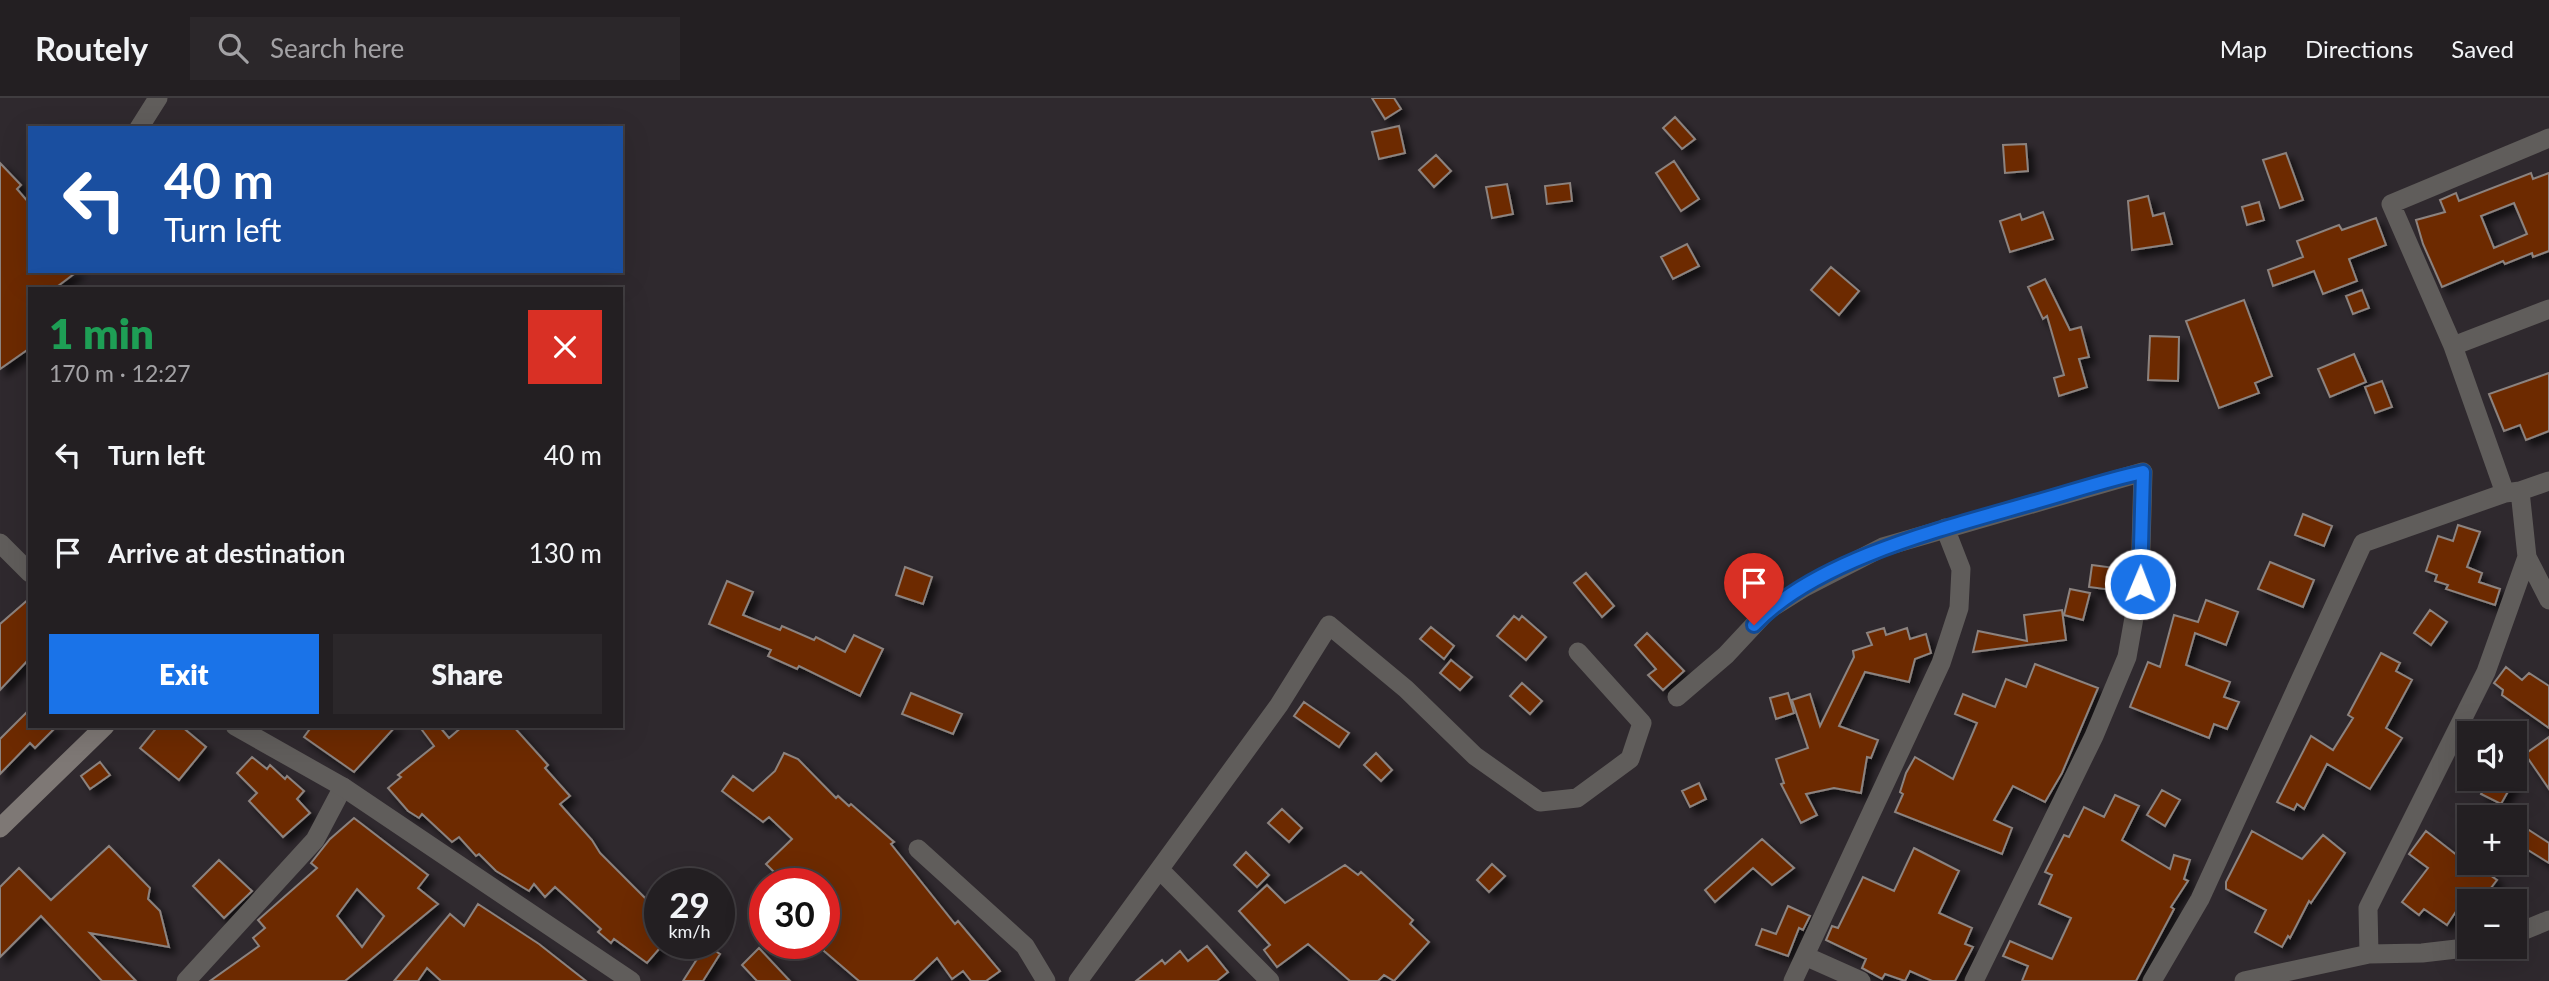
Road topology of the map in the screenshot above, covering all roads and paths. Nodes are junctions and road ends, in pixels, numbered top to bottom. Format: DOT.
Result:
graph roads {
  1 [pos="158,98"];
  2 [pos="140,126"];
  3 [pos="2549,138"];
  4 [pos="2549,309"];
  5 [pos="2453,346"];
  6 [pos="2549,481"];
  7 [pos="2512,492"];
  8 [pos="1945,528"];
  9 [pos="0,542"];
  10 [pos="2527,556"];
  11 [pos="28,571"];
  12 [pos="2549,600"];
  13 [pos="1578,652"];
  14 [pos="1678,697"];
  15 [pos="103,728"];
  16 [pos="238,728"];
  17 [pos="343,787"];
  18 [pos="2,821"];
  19 [pos="918,849"];
  20 [pos="1161,872"];
  21 [pos="2549,920"];
  22 [pos="2527,929"];
  23 [pos="2457,949"];
  24 [pos="2369,954"];
  25 [pos="1805,956"];
  26 [pos="186,981"];
  27 [pos="631,981"];
  28 [pos="1046,981"];
  29 [pos="1078,981"];
  30 [pos="1270,981"];
  31 [pos="1793,981"];
  32 [pos="1861,981"];
  33 [pos="1974,981"];
  34 [pos="2152,981"];
  35 [pos="2244,981"];
  1 -- 2 [label="street"];
  3 -- 5 [label="street"];
  4 -- 5 [label="street"];
  5 -- 7 [label="street"];
  6 -- 7 [label="street"];
  7 -- 10 [label="street"];
  7 -- 34 [label="street"];
  8 -- 14 [label="street"];
  8 -- 25 [label="street"];
  8 -- 33 [label="street"];
  9 -- 11 [label="street"];
  10 -- 12 [label="street"];
  10 -- 24 [label="street"];
  13 -- 20 [label="street"];
  15 -- 18 [label="main road"];
  16 -- 17 [label="street"];
  17 -- 26 [label="street"];
  17 -- 27 [label="street"];
  19 -- 28 [label="street"];
  20 -- 29 [label="street"];
  20 -- 30 [label="street"];
  21 -- 22 [label="street"];
  23 -- 24 [label="street"];
  24 -- 35 [label="street"];
  25 -- 31 [label="street"];
  25 -- 32 [label="street"];
}
